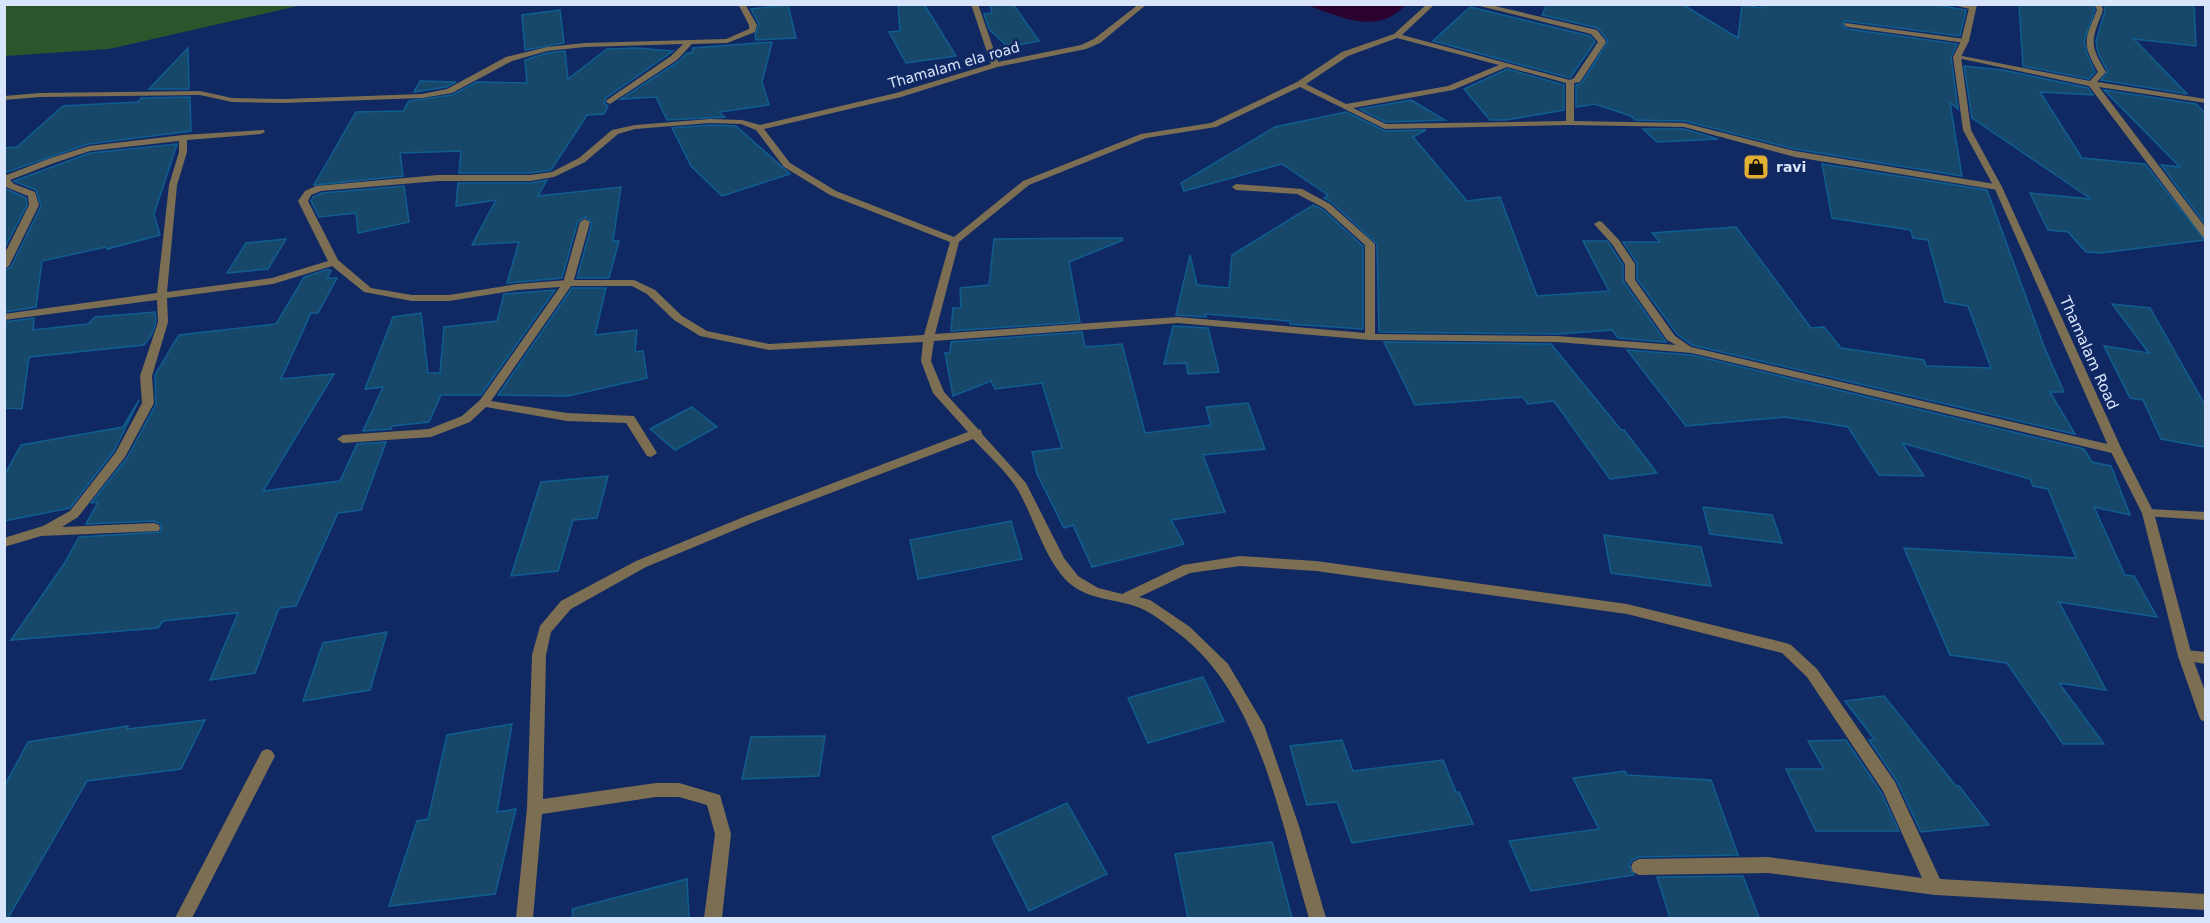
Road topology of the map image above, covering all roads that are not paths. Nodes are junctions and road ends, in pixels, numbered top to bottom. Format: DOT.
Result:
graph roads {
  1 [pos="741,4"];
  2 [pos="974,4"];
  3 [pos="1144,4"];
  4 [pos="1432,4"];
  5 [pos="1475,4"];
  6 [pos="1952,4"];
  7 [pos="2097,4"];
  8 [pos="1974,6"];
  9 [pos="1848,25"];
  10 [pos="1396,36"];
  11 [pos="1965,41"];
  12 [pos="690,42"];
  13 [pos="1957,57"];
  14 [pos="995,65"];
  15 [pos="1506,65"];
  16 [pos="1570,82"];
  17 [pos="1300,84"];
  18 [pos="2092,84"];
  19 [pos="4,98"];
  20 [pos="2205,101"];
  21 [pos="610,102"];
  22 [pos="1345,107"];
  23 [pos="1570,123"];
  24 [pos="759,128"];
  25 [pos="261,132"];
  26 [pos="183,138"];
  27 [pos="5,179"];
  28 [pos="1236,188"];
  29 [pos="1998,188"];
  30 [pos="585,222"];
  31 [pos="1599,224"];
  32 [pos="2205,235"];
  33 [pos="955,241"];
  34 [pos="334,262"];
  35 [pos="4,266"];
  36 [pos="568,283"];
  37 [pos="162,296"];
  38 [pos="4,317"];
  39 [pos="929,338"];
  40 [pos="1370,338"];
  41 [pos="1692,350"];
  42 [pos="484,403"];
  43 [pos="977,433"];
  44 [pos="343,439"];
  45 [pos="2116,450"];
  46 [pos="651,453"];
  47 [pos="2148,513"];
  48 [pos="2205,516"];
  49 [pos="154,528"];
  50 [pos="36,532"];
  51 [pos="4,543"];
  52 [pos="1123,599"];
  53 [pos="2185,656"];
  54 [pos="2205,658"];
  55 [pos="2205,716"];
  56 [pos="267,756"];
  57 [pos="536,808"];
  58 [pos="1639,867"];
  59 [pos="1935,887"];
  60 [pos="2205,902"];
  61 [pos="183,918"];
  62 [pos="525,918"];
  63 [pos="713,918"];
  64 [pos="1317,918"];
  1 -- 12 [label="street"];
  2 -- 14 [label="street"];
  3 -- 14 [label="street, Thamalam ela road"];
  4 -- 10 [label="street"];
  5 -- 16 [label="street"];
  6 -- 8 [label="street"];
  7 -- 18 [label="street"];
  8 -- 11 [label="street"];
  9 -- 11 [label="street"];
  10 -- 15 [label="street"];
  10 -- 17 [label="street"];
  11 -- 13 [label="street"];
  12 -- 19 [label="street"];
  12 -- 21 [label="street"];
  13 -- 18 [label="street"];
  13 -- 29 [label="street, Thamalam Road"];
  14 -- 24 [label="street, Thamalam ela road"];
  15 -- 16 [label="street"];
  15 -- 22 [label="street"];
  16 -- 23 [label="street"];
  17 -- 22 [label="street"];
  17 -- 33 [label="street"];
  18 -- 20 [label="street"];
  18 -- 32 [label="street"];
  22 -- 23 [label="street"];
  23 -- 29 [label="street"];
  24 -- 33 [label="street"];
  24 -- 34 [label="street"];
  25 -- 26 [label="street"];
  26 -- 27 [label="street"];
  26 -- 37 [label="street"];
  27 -- 35 [label="street"];
  28 -- 40 [label="street"];
  29 -- 45 [label="street, Thamalam Road"];
  30 -- 36 [label="street"];
  31 -- 41 [label="street"];
  33 -- 39 [label="street"];
  34 -- 36 [label="street"];
  34 -- 37 [label="street"];
  36 -- 39 [label="street"];
  36 -- 42 [label="street"];
  37 -- 38 [label="street"];
  37 -- 50 [label="street"];
  39 -- 40 [label="street"];
  39 -- 43 [label="street"];
  40 -- 41 [label="street"];
  41 -- 45 [label="street"];
  42 -- 44 [label="street"];
  42 -- 46 [label="street"];
  43 -- 52 [label="street"];
  43 -- 57 [label="street"];
  45 -- 47 [label="street, Thamalam Road"];
  47 -- 48 [label="street"];
  47 -- 53 [label="street, Thamalam Road"];
  49 -- 50 [label="street"];
  50 -- 51 [label="street"];
  52 -- 59 [label="street"];
  52 -- 64 [label="street"];
  53 -- 54 [label="street"];
  53 -- 55 [label="street, Thamalam Road"];
  56 -- 61 [label="street"];
  57 -- 62 [label="street"];
  57 -- 63 [label="street"];
  58 -- 59 [label="street"];
  59 -- 60 [label="street"];
}
